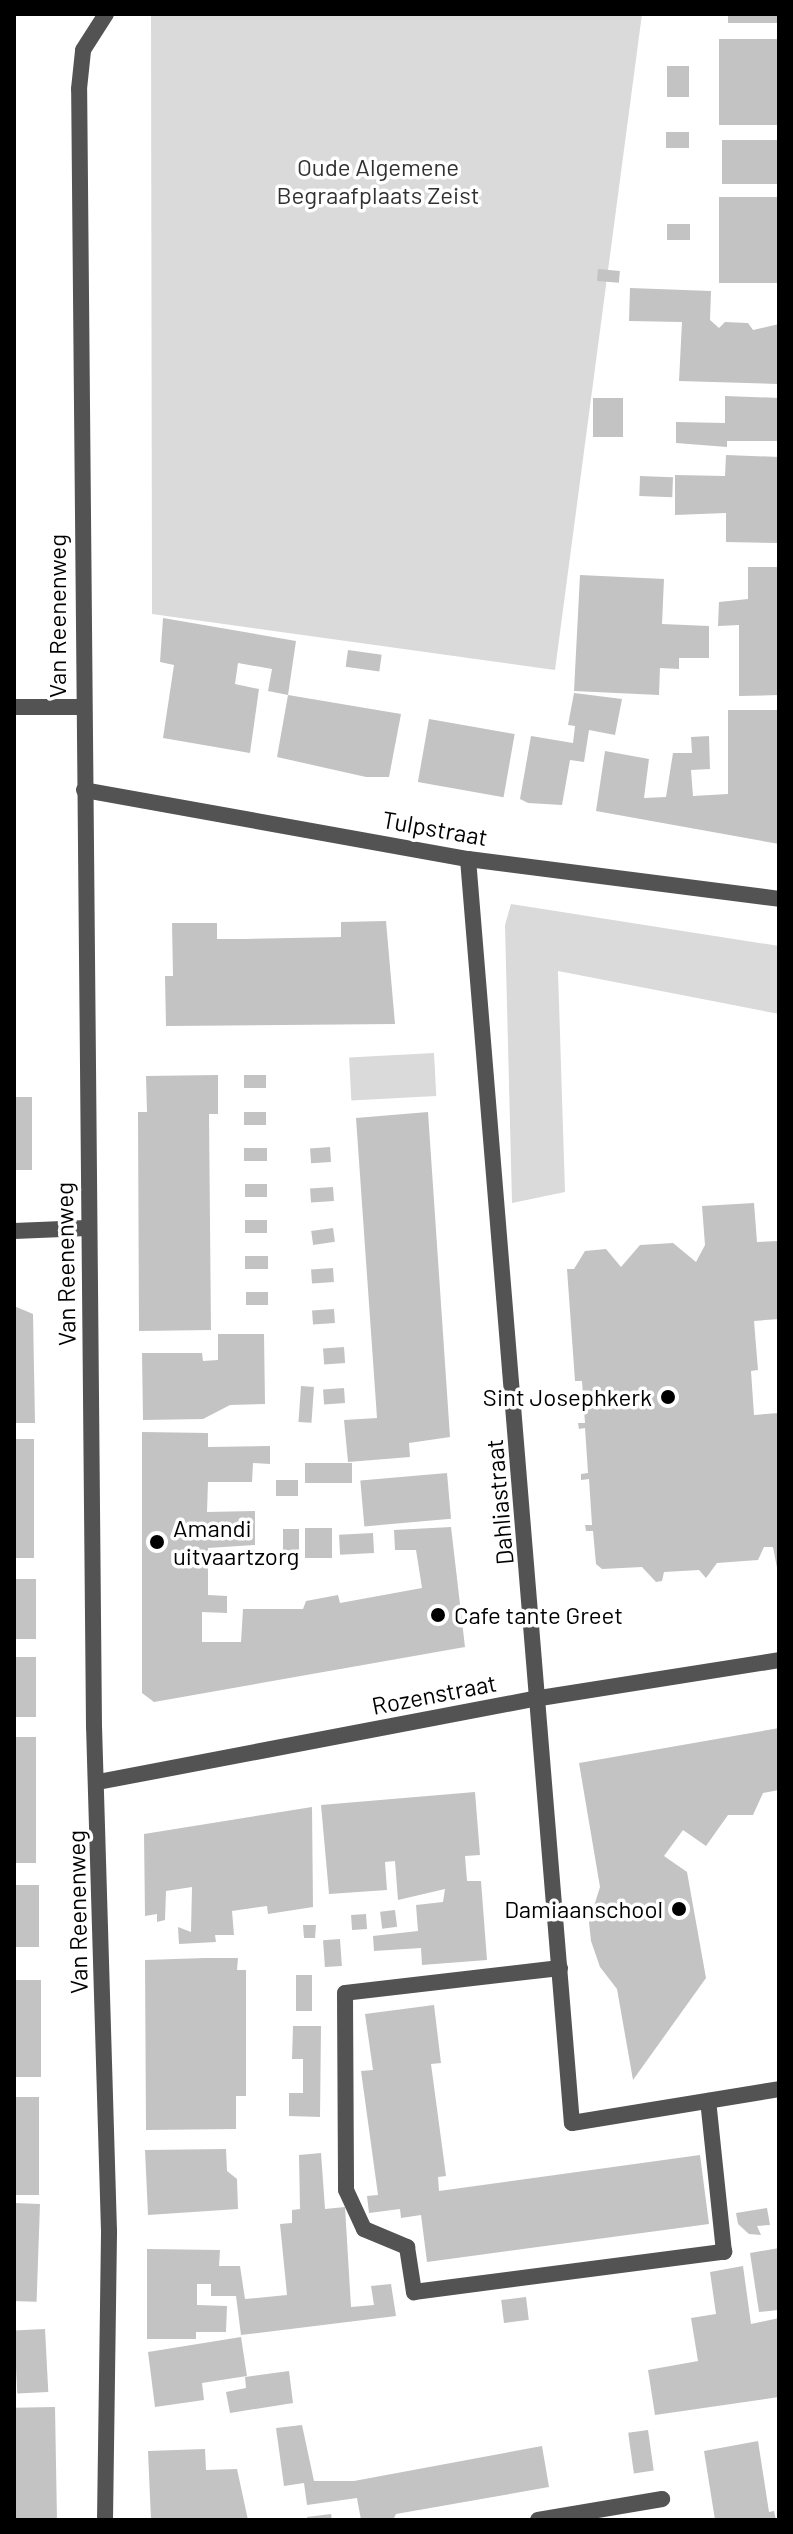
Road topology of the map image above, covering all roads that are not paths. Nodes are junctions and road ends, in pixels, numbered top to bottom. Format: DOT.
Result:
graph roads {
  1 [pos="106,14"];
  2 [pos="14,707"];
  3 [pos="81,707"];
  4 [pos="84,790"];
  5 [pos="468,859"];
  6 [pos="779,899"];
  7 [pos="87,1228"];
  8 [pos="14,1231"];
  9 [pos="779,1660"];
  10 [pos="540,1698"];
  11 [pos="98,1782"];
  12 [pos="560,1968"];
  13 [pos="779,2089"];
  14 [pos="708,2101"];
  15 [pos="662,2499"];
  16 [pos="105,2520"];
  17 [pos="538,2520"];
  1 -- 3 [label="street, Van Reenenweg"];
  2 -- 3 [label="street"];
  3 -- 4 [label="street, Van Reenenweg"];
  4 -- 5 [label="street, Tulpstraat"];
  4 -- 7 [label="street, Van Reenenweg"];
  5 -- 6 [label="street, Tulpstraat"];
  5 -- 10 [label="street, Dahliastraat"];
  7 -- 8 [label="street"];
  7 -- 11 [label="street, Van Reenenweg"];
  9 -- 10 [label="street, Rozenstraat"];
  10 -- 11 [label="street, Rozenstraat"];
  10 -- 12 [label="street, Dahliastraat"];
  11 -- 16 [label="street, Van Reenenweg"];
  12 -- 14 [label="street, Dahliastraat"];
  12 -- 14 [label="street"];
  13 -- 14 [label="street, Dahliastraat"];
  15 -- 17 [label="street"];
}
